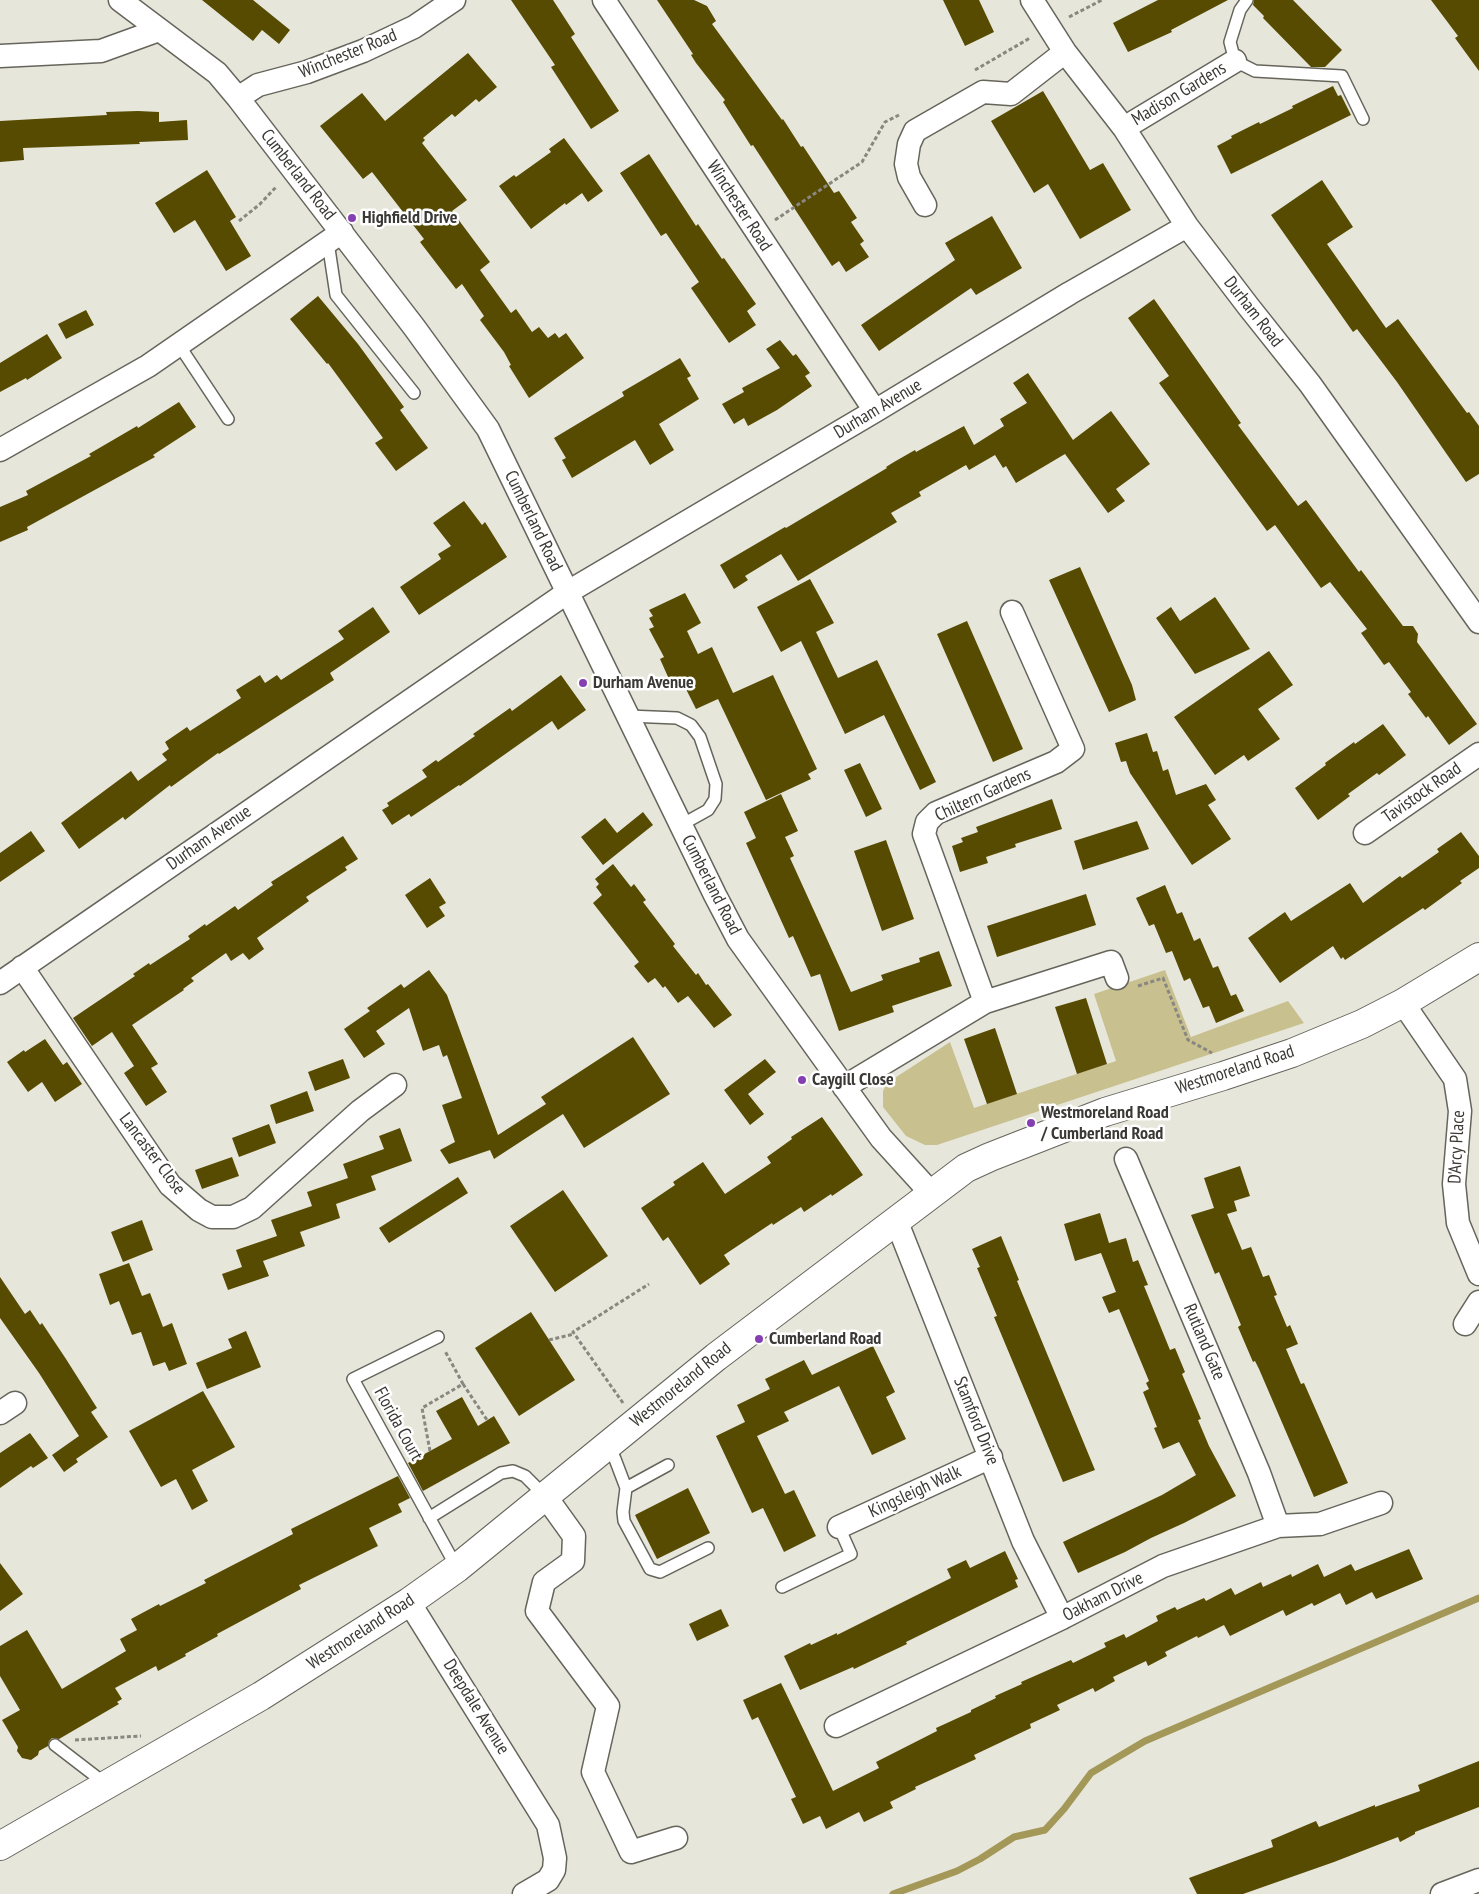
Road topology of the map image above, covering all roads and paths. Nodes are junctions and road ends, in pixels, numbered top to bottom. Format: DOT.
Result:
graph roads {
  1 [pos="120,0"];
  2 [pos="454,0"];
  3 [pos="604,0"];
  4 [pos="1032,0"];
  5 [pos="1247,0"];
  6 [pos="159,30"];
  7 [pos="1065,52"];
  8 [pos="0,56"];
  9 [pos="1235,61"];
  10 [pos="238,98"];
  11 [pos="1363,119"];
  12 [pos="1124,128"];
  13 [pos="293,170"];
  14 [pos="925,204"];
  15 [pos="239,221"];
  16 [pos="1187,226"];
  17 [pos="335,237"];
  18 [pos="179,344"];
  19 [pos="414,393"];
  20 [pos="875,411"];
  21 [pos="228,419"];
  22 [pos="0,450"];
  23 [pos="568,592"];
  24 [pos="1012,612"];
  25 [pos="1479,622"];
  26 [pos="628,716"];
  27 [pos="1479,754"];
  28 [pos="681,825"];
  29 [pos="1365,833"];
  30 [pos="1479,958"];
  31 [pos="22,967"];
  32 [pos="1117,978"];
  33 [pos="0,983"];
  34 [pos="985,1002"];
  35 [pos="1403,1003"];
  36 [pos="1224,1076"];
  37 [pos="394,1085"];
  38 [pos="844,1087"];
  39 [pos="1126,1159"];
  40 [pos="931,1193"];
  41 [pos="896,1220"];
  42 [pos="1479,1274"];
  43 [pos="649,1284"];
  44 [pos="1479,1302"];
  45 [pos="1465,1324"];
  46 [pos="574,1334"];
  47 [pos="438,1337"];
  48 [pos="549,1340"];
  49 [pos="463,1384"];
  50 [pos="487,1420"];
  51 [pos="636,1422"];
  52 [pos="608,1445"];
  53 [pos="430,1451"];
  54 [pos="991,1457"];
  55 [pos="668,1465"];
  56 [pos="626,1488"];
  57 [pos="546,1497"];
  58 [pos="1381,1503"];
  59 [pos="429,1518"];
  60 [pos="1278,1526"];
  61 [pos="839,1527"];
  62 [pos="708,1548"];
  63 [pos="457,1568"];
  64 [pos="782,1587"];
  65 [pos="409,1602"];
  66 [pos="1062,1618"];
  67 [pos="836,1726"];
  68 [pos="150,1736"];
  69 [pos="55,1745"];
  70 [pos="107,1785"];
  71 [pos="676,1838"];
  72 [pos="0,1846"];
  73 [pos="1479,1880"];
  74 [pos="524,1894"];
  75 [pos="1442,1894"];
  1 -- 6 [label="street, Cumberland Road"];
  2 -- 10 [label="street, Winchester Road"];
  3 -- 20 [label="street, Winchester Road"];
  4 -- 7 [label="street, Durham Road"];
  5 -- 9 [label="lane"];
  6 -- 8 [label="street"];
  6 -- 10 [label="street, Cumberland Road"];
  7 -- 12 [label="street, Durham Road"];
  7 -- 14 [label="street"];
  9 -- 11 [label="lane"];
  9 -- 12 [label="street, Madison Gardens"];
  10 -- 13 [label="street, Cumberland Road"];
  12 -- 16 [label="street, Durham Road"];
  13 -- 15 [label="path"];
  13 -- 17 [label="street, Cumberland Road"];
  16 -- 20 [label="street, Durham Avenue"];
  16 -- 25 [label="street, Durham Road"];
  17 -- 18 [label="street"];
  17 -- 19 [label="lane"];
  17 -- 23 [label="street, Cumberland Road"];
  18 -- 21 [label="lane"];
  18 -- 22 [label="street"];
  20 -- 23 [label="street, Durham Avenue"];
  23 -- 26 [label="street, Cumberland Road"];
  23 -- 31 [label="street, Durham Avenue"];
  24 -- 34 [label="street, Chiltern Gardens"];
  26 -- 28 [label="street, Cumberland Road"];
  26 -- 28 [label="lane"];
  27 -- 29 [label="street, Tavistock Road"];
  28 -- 38 [label="street, Cumberland Road"];
  30 -- 35 [label="main road, Westmoreland Road"];
  31 -- 33 [label="street, Durham Avenue"];
  31 -- 37 [label="street, Lancaster Close"];
  32 -- 34 [label="street"];
  32 -- 36 [label="path"];
  34 -- 38 [label="street"];
  35 -- 36 [label="main road, Westmoreland Road"];
  35 -- 42 [label="street, D'Arcy Place"];
  36 -- 40 [label="main road, Westmoreland Road"];
  38 -- 40 [label="street, Cumberland Road"];
  39 -- 60 [label="street, Rutland Gate"];
  40 -- 41 [label="main road, Westmoreland Road"];
  41 -- 51 [label="main road, Westmoreland Road"];
  41 -- 54 [label="street, Stamford Drive"];
  43 -- 46 [label="path"];
  44 -- 45 [label="street"];
  46 -- 48 [label="path"];
  46 -- 51 [label="path"];
  47 -- 49 [label="path"];
  47 -- 59 [label="lane, Florida Court"];
  49 -- 50 [label="path"];
  49 -- 53 [label="path"];
  51 -- 52 [label="main road, Westmoreland Road"];
  52 -- 56 [label="lane"];
  52 -- 57 [label="main road, Westmoreland Road"];
  54 -- 61 [label="street, Kingsleigh Walk"];
  54 -- 66 [label="street, Stamford Drive"];
  55 -- 56 [label="lane"];
  56 -- 62 [label="lane"];
  57 -- 59 [label="lane"];
  57 -- 63 [label="main road, Westmoreland Road"];
  57 -- 71 [label="street"];
  58 -- 60 [label="street, Oakham Drive"];
  59 -- 63 [label="lane, Florida Court"];
  60 -- 66 [label="street, Oakham Drive"];
  61 -- 64 [label="lane"];
  63 -- 65 [label="main road, Westmoreland Road"];
  65 -- 70 [label="main road, Westmoreland Road"];
  65 -- 74 [label="street, Deepdale Avenue"];
  66 -- 67 [label="street, Oakham Drive"];
  68 -- 69 [label="path"];
  69 -- 70 [label="lane"];
  70 -- 72 [label="main road, Westmoreland Road"];
  73 -- 75 [label="street"];
}
